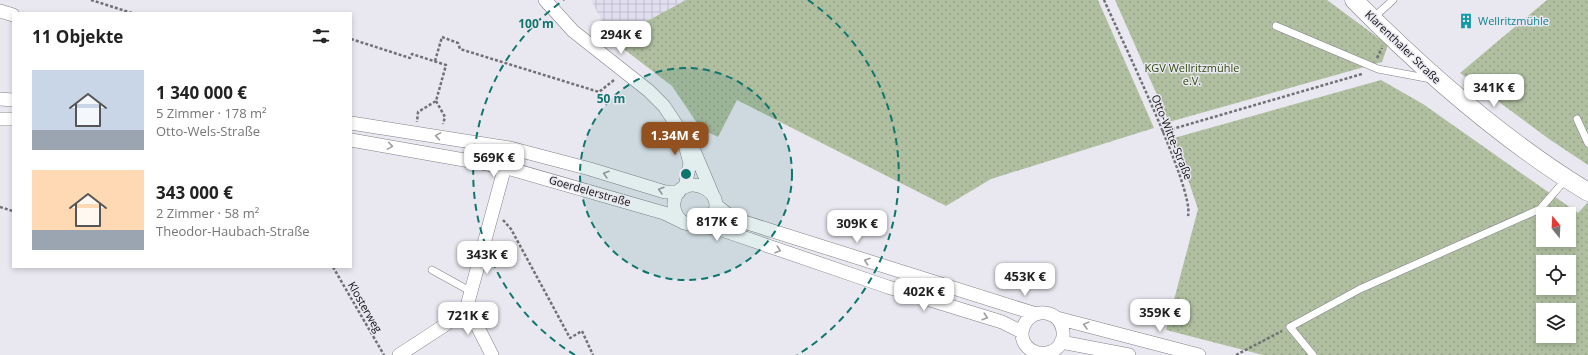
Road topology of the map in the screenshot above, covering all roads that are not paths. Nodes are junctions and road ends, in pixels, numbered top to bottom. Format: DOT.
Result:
graph roads {
  1 [pos="546,0"];
  2 [pos="1354,0"];
  3 [pos="1393,0"];
  4 [pos="0,11"];
  5 [pos="12,15"];
  6 [pos="1372,19"];
  7 [pos="1276,26"];
  8 [pos="1437,80"];
  9 [pos="0,99"];
  10 [pos="12,100"];
  11 [pos="0,119"];
  12 [pos="12,119"];
  13 [pos="1577,119"];
  14 [pos="352,122"];
  15 [pos="677,125"];
  16 [pos="352,140"];
  17 [pos="1588,143"];
  18 [pos="510,148"];
  19 [pos="504,167"];
  20 [pos="1566,179"];
  21 [pos="1586,188"];
  22 [pos="682,190"];
  23 [pos="714,199"];
  24 [pos="684,223"];
  25 [pos="698,226"];
  26 [pos="432,270"];
  27 [pos="470,291"];
  28 [pos="467,306"];
  29 [pos="1036,314"];
  30 [pos="1057,318"];
  31 [pos="1022,332"];
  32 [pos="1061,342"];
  33 [pos="1036,354"];
  34 [pos="399,355"];
  35 [pos="492,355"];
  36 [pos="1129,355"];
  37 [pos="1198,355"];
  38 [pos="1313,355"];
  1 -- 15 [label="street"];
  2 -- 6 [label="main road, Klarenthaler Straße"];
  3 -- 6 [label="lane"];
  4 -- 5 [label="street"];
  6 -- 8 [label="main road, Klarenthaler Straße"];
  7 -- 8 [label="lane"];
  8 -- 20 [label="main road, Klarenthaler Straße"];
  9 -- 10 [label="street"];
  11 -- 12 [label="street"];
  13 -- 17 [label="lane"];
  18 -- 14 [label="street, Goerdelerstraße, one-way"];
  15 -- 22 [label="street"];
  15 -- 23 [label="street"];
  16 -- 19 [label="street, Goerdelerstraße, one-way"];
  18 -- 19 [label="street"];
  22 -- 18 [label="street, Goerdelerstraße, one-way"];
  19 -- 24 [label="street, Goerdelerstraße"];
  19 -- 27 [label="street"];
  20 -- 21 [label="main road, Klarenthaler Straße"];
  20 -- 38 [label="lane"];
  22 -- 23 [label="street, Goerdelerstraße"];
  22 -- 24 [label="street"];
  23 -- 25 [label="street"];
  29 -- 23 [label="street, Goerdelerstraße, one-way"];
  24 -- 25 [label="street, Goerdelerstraße"];
  25 -- 31 [label="street, Goerdelerstraße, one-way"];
  26 -- 27 [label="lane"];
  27 -- 28 [label="street"];
  28 -- 34 [label="street"];
  28 -- 35 [label="street"];
  29 -- 30 [label="street, Goerdelerstraße"];
  29 -- 31 [label="street"];
  30 -- 32 [label="street"];
  37 -- 30 [label="street, Goerdelerstraße, one-way"];
  31 -- 33 [label="street"];
  32 -- 33 [label="street"];
  32 -- 36 [label="street"];
}
